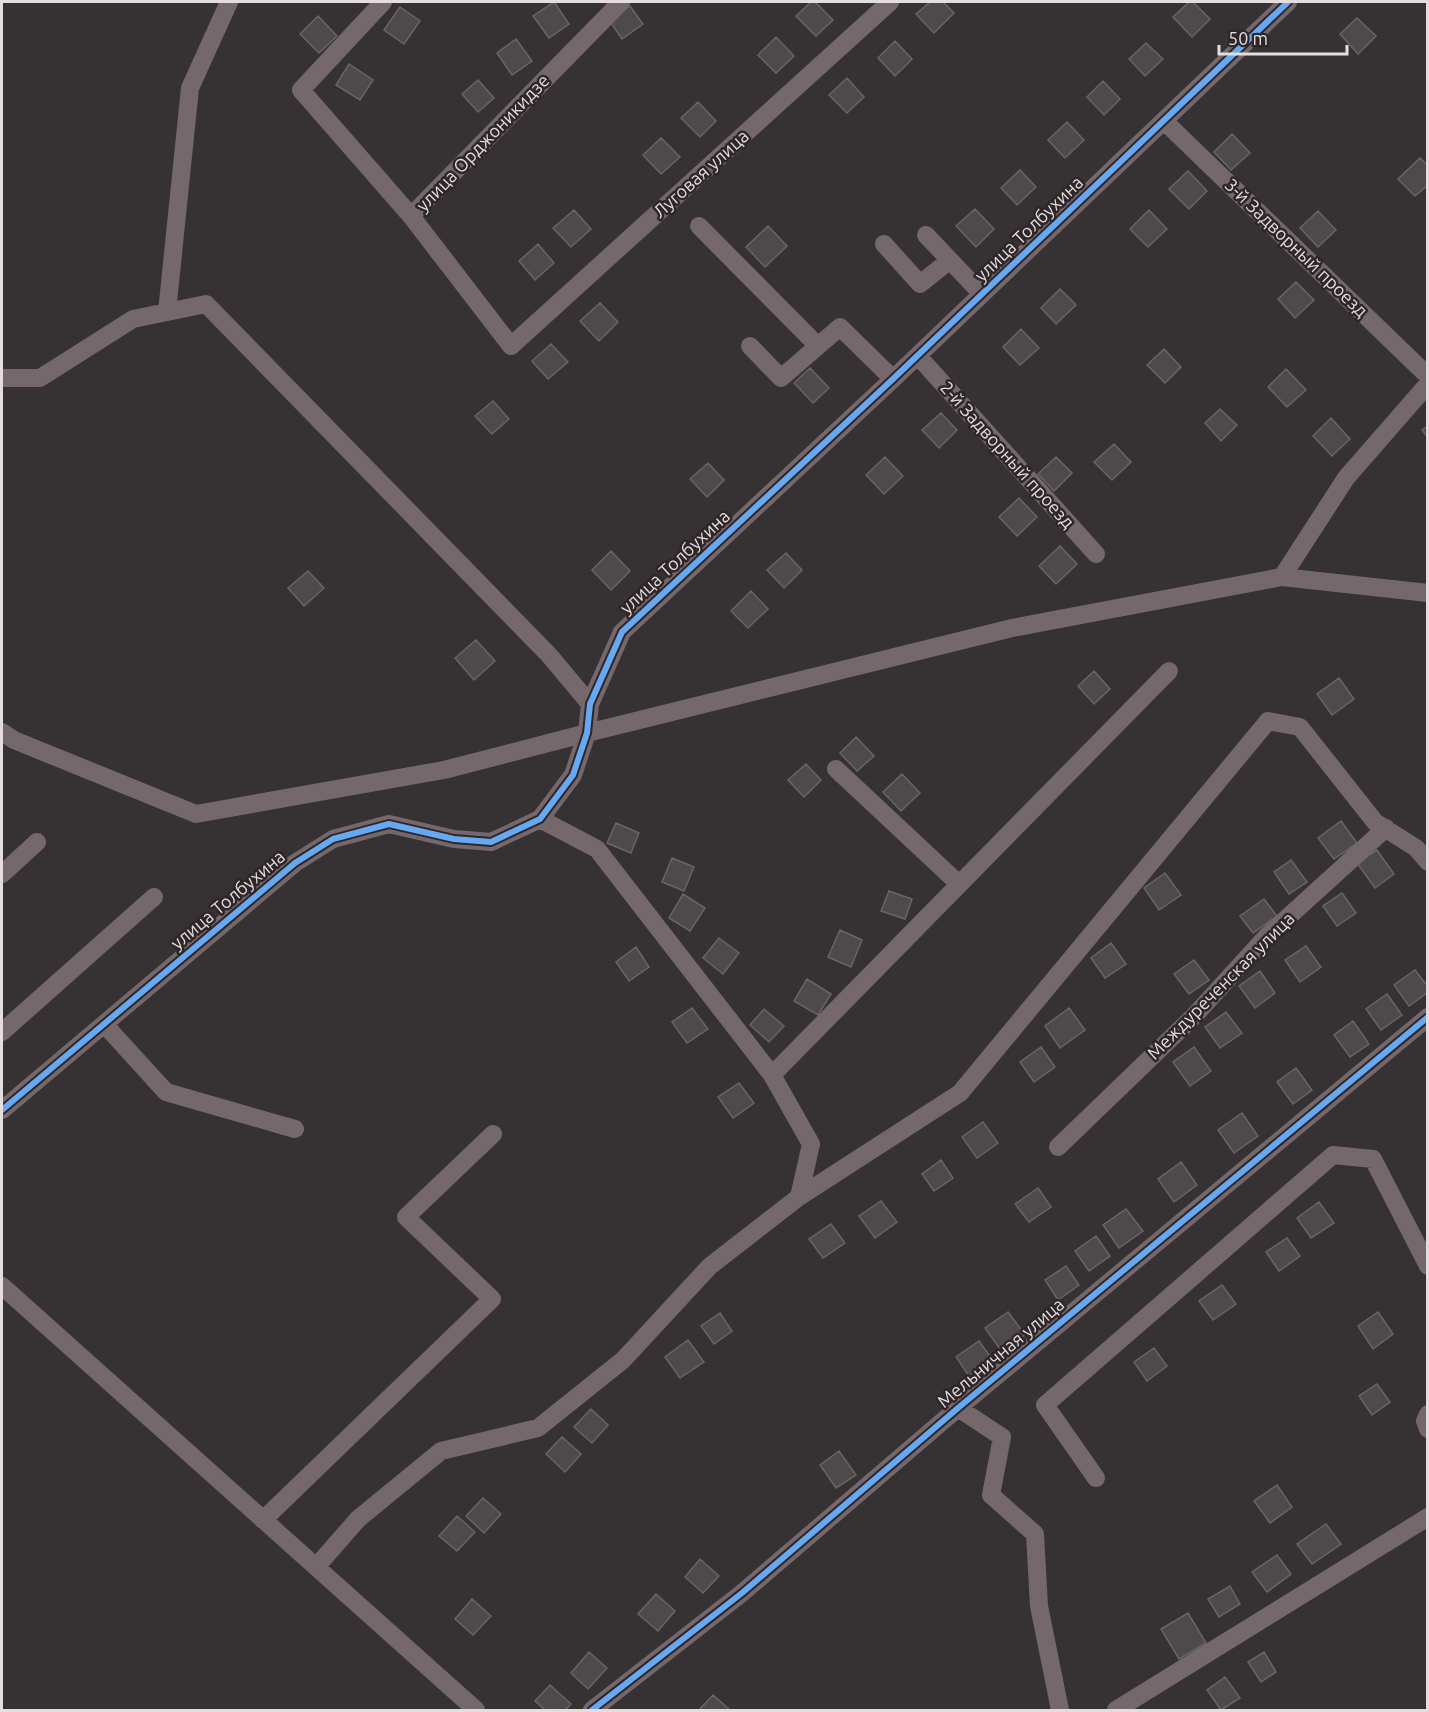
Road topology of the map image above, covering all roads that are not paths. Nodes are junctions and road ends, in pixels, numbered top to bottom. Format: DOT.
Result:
graph roads {
  1 [pos="229,2"];
  2 [pos="383,2"];
  3 [pos="621,2"];
  4 [pos="890,2"];
  5 [pos="1288,2"];
  6 [pos="1164,121"];
  7 [pos="411,216"];
  8 [pos="699,226"];
  9 [pos="926,235"];
  10 [pos="884,244"];
  11 [pos="950,260"];
  12 [pos="982,294"];
  13 [pos="167,312"];
  14 [pos="750,346"];
  15 [pos="818,346"];
  16 [pos="918,356"];
  17 [pos="1428,376"];
  18 [pos="2,378"];
  19 [pos="893,379"];
  20 [pos="1428,384"];
  21 [pos="1096,554"];
  22 [pos="1282,577"];
  23 [pos="1428,593"];
  24 [pos="1169,671"];
  25 [pos="590,704"];
  26 [pos="2,732"];
  27 [pos="588,733"];
  28 [pos="836,769"];
  29 [pos="540,819"];
  30 [pos="1386,828"];
  31 [pos="37,842"];
  32 [pos="1428,862"];
  33 [pos="2,874"];
  34 [pos="959,884"];
  35 [pos="154,897"];
  36 [pos="1428,1017"];
  37 [pos="104,1024"];
  38 [pos="2,1032"];
  39 [pos="772,1075"];
  40 [pos="2,1110"];
  41 [pos="295,1129"];
  42 [pos="493,1134"];
  43 [pos="1058,1147"];
  44 [pos="800,1197"];
  45 [pos="1428,1266"];
  46 [pos="2,1286"];
  47 [pos="958,1408"];
  48 [pos="1428,1414"];
  49 [pos="1428,1429"];
  50 [pos="1096,1478"];
  51 [pos="1428,1518"];
  52 [pos="263,1520"];
  53 [pos="316,1567"];
  54 [pos="476,1710"];
  55 [pos="592,1710"];
  56 [pos="1060,1710"];
  57 [pos="1116,1710"];
  1 -- 13 [label="street"];
  2 -- 7 [label="street, улица Орджоникидзе"];
  3 -- 7 [label="street, улица Орджоникидзе"];
  4 -- 7 [label="street, Луговая улица"];
  5 -- 6 [label="street, улица Толбухина"];
  6 -- 12 [label="street, улица Толбухина"];
  6 -- 17 [label="street, 3-й Задворный проезд"];
  8 -- 15 [label="street"];
  9 -- 11 [label="street"];
  10 -- 11 [label="street"];
  11 -- 12 [label="street"];
  12 -- 16 [label="street, улица Толбухина"];
  13 -- 18 [label="street"];
  13 -- 25 [label="street"];
  14 -- 15 [label="street"];
  15 -- 19 [label="street"];
  16 -- 19 [label="street, улица Толбухина"];
  16 -- 21 [label="street, 2-й Задворный проезд"];
  19 -- 25 [label="street, улица Толбухина"];
  20 -- 22 [label="street"];
  22 -- 23 [label="street"];
  22 -- 27 [label="street"];
  24 -- 34 [label="street"];
  25 -- 27 [label="street, улица Толбухина"];
  26 -- 27 [label="street"];
  27 -- 29 [label="street, улица Толбухина"];
  28 -- 34 [label="street"];
  29 -- 37 [label="street, улица Толбухина"];
  29 -- 39 [label="street"];
  30 -- 32 [label="street"];
  30 -- 43 [label="street, Междуреченская улица"];
  30 -- 44 [label="street"];
  31 -- 33 [label="street"];
  34 -- 39 [label="street"];
  35 -- 38 [label="street"];
  36 -- 47 [label="street, Мельничная улица"];
  37 -- 40 [label="street, улица Толбухина"];
  37 -- 41 [label="street"];
  39 -- 44 [label="street"];
  42 -- 52 [label="street"];
  44 -- 53 [label="street"];
  45 -- 50 [label="street"];
  46 -- 52 [label="street"];
  47 -- 55 [label="street, Мельничная улица"];
  47 -- 56 [label="street"];
  48 -- 49 [label="street"];
  51 -- 57 [label="street"];
  52 -- 53 [label="street"];
  53 -- 54 [label="street"];
}
